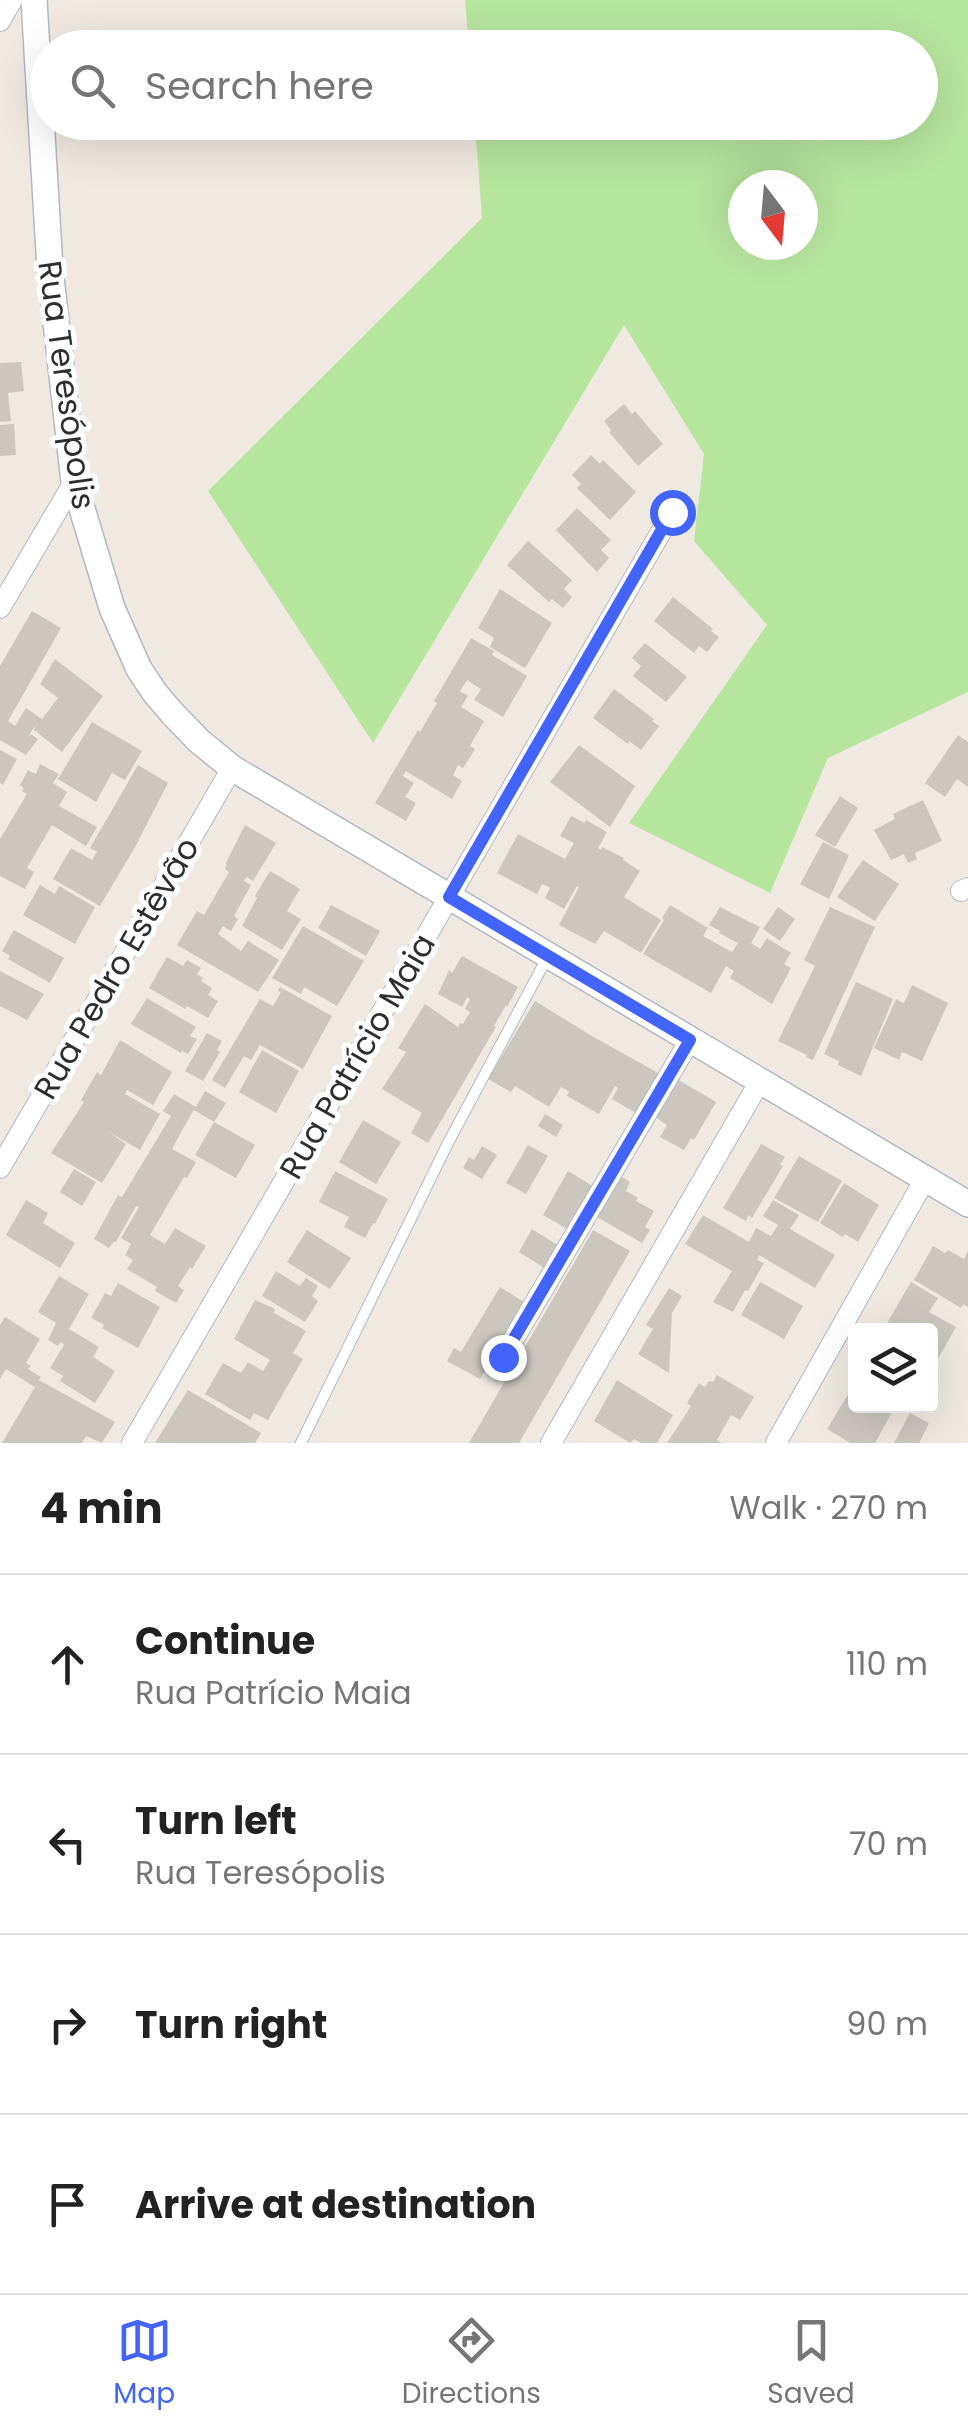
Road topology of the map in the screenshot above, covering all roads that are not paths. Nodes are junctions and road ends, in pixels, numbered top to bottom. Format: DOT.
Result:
graph roads {
  1 [pos="12,0"];
  2 [pos="34,0"];
  3 [pos="0,22"];
  4 [pos="36,30"];
  5 [pos="42,140"];
  6 [pos="74,482"];
  7 [pos="672,512"];
  8 [pos="0,608"];
  9 [pos="232,768"];
  10 [pos="449,897"];
  11 [pos="548,956"];
  12 [pos="690,1040"];
  13 [pos="760,1081"];
  14 [pos="0,1168"];
  15 [pos="925,1179"];
  16 [pos="968,1204"];
  17 [pos="503,1357"];
  18 [pos="132,1443"];
  19 [pos="301,1443"];
  20 [pos="551,1443"];
  21 [pos="776,1443"];
  1 -- 3 [label="street"];
  2 -- 4 [label="street, Rua Teresópolis"];
  5 -- 6 [label="street, Rua Teresópolis"];
  6 -- 8 [label="street"];
  6 -- 9 [label="street, Rua Teresópolis"];
  7 -- 10 [label="street, Rua Patrício Maia"];
  9 -- 10 [label="street, Rua Teresópolis"];
  9 -- 14 [label="street, Rua Pedro Estêvão"];
  10 -- 11 [label="street, Rua Teresópolis"];
  10 -- 18 [label="street, Rua Patrício Maia"];
  11 -- 12 [label="street, Rua Teresópolis"];
  11 -- 19 [label="lane"];
  12 -- 13 [label="street, Rua Teresópolis"];
  12 -- 17 [label="street"];
  13 -- 15 [label="street, Rua Teresópolis"];
  13 -- 20 [label="street"];
  15 -- 16 [label="street, Rua Teresópolis"];
  15 -- 21 [label="street"];
}
